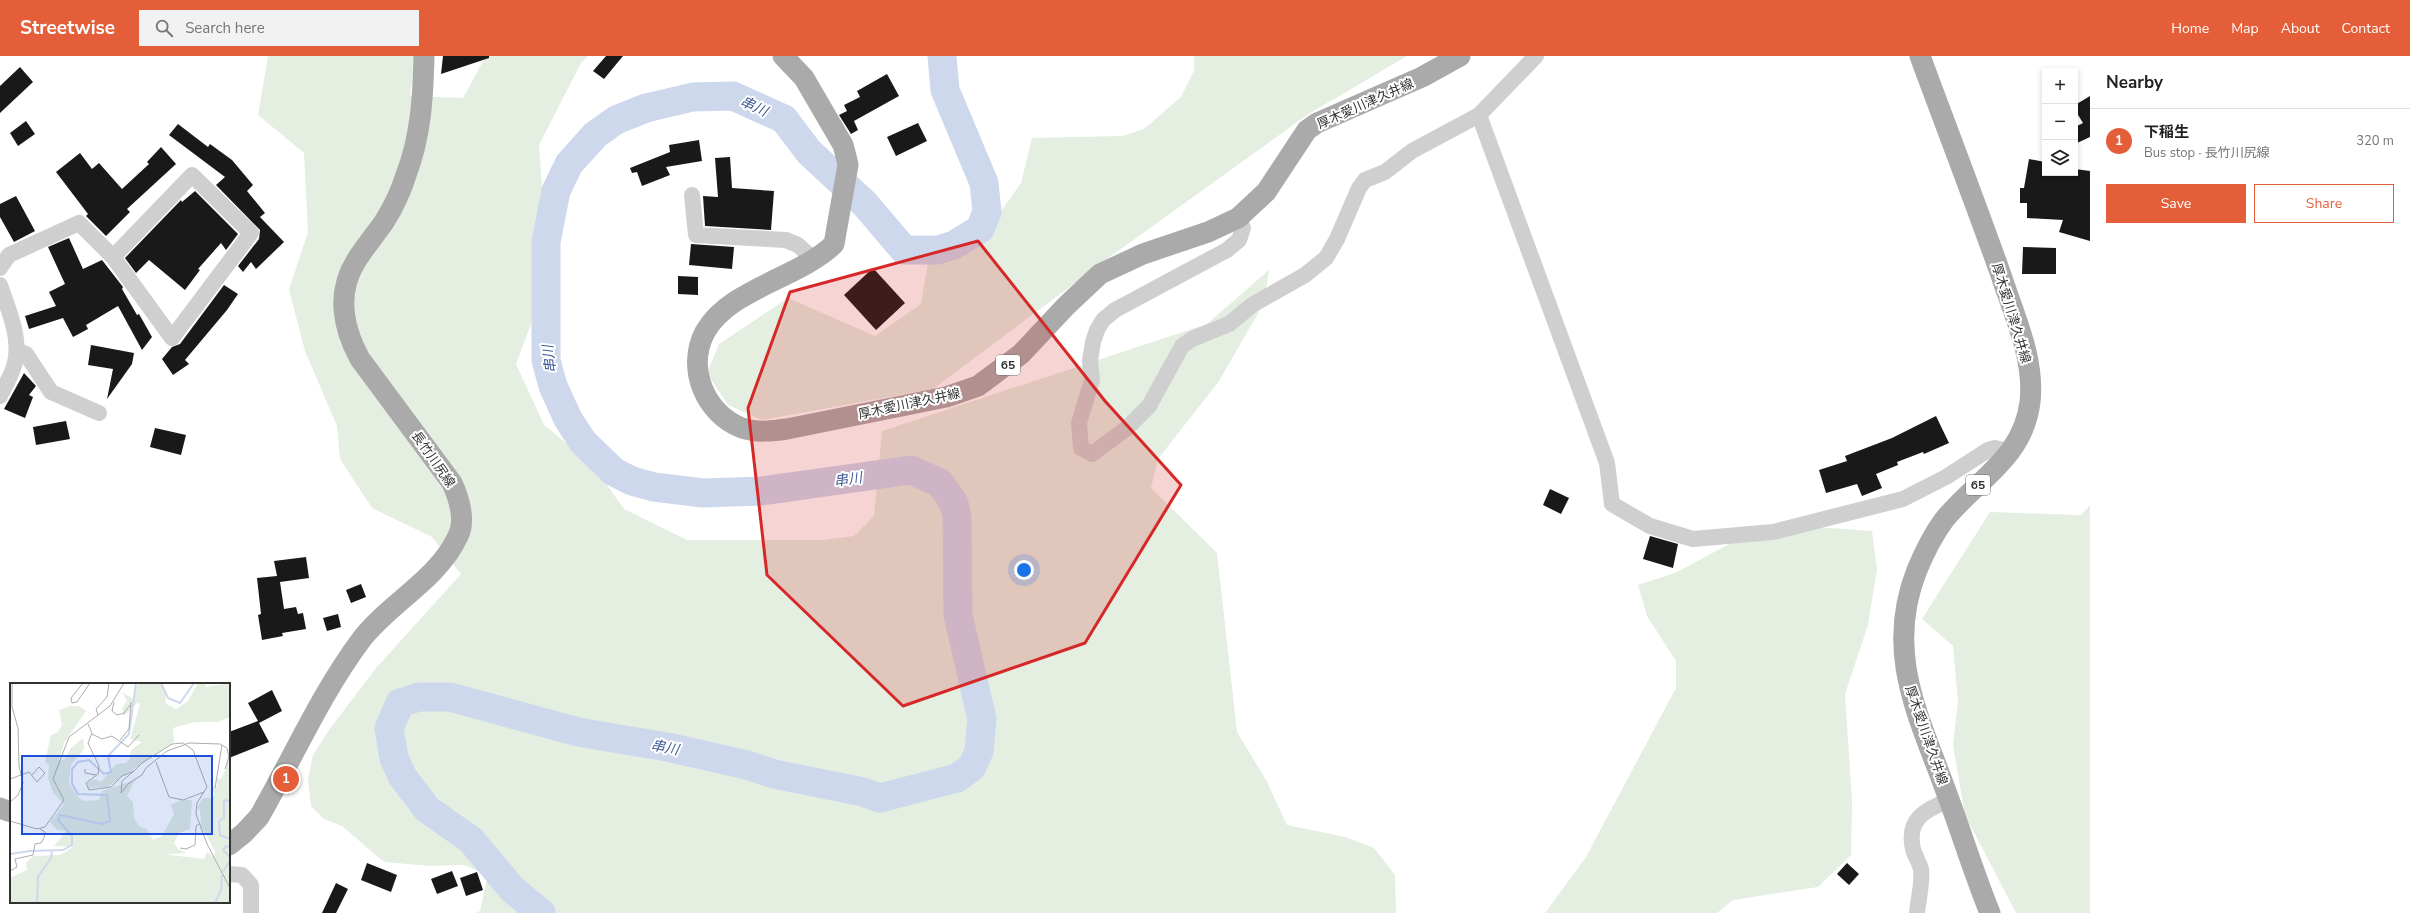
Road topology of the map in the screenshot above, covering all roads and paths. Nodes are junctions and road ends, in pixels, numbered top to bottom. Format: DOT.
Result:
graph roads {
  1 [pos="424,56"];
  2 [pos="783,56"];
  3 [pos="1460,56"];
  4 [pos="1536,56"];
  5 [pos="1920,56"];
  6 [pos="1478,115"];
  7 [pos="692,195"];
  8 [pos="1238,218"];
  9 [pos="112,257"];
  10 [pos="814,260"];
  11 [pos="0,268"];
  12 [pos="0,285"];
  13 [pos="17,350"];
  14 [pos="0,396"];
  15 [pos="99,413"];
  16 [pos="2011,452"];
  17 [pos="1950,800"];
  18 [pos="0,808"];
  19 [pos="10,812"];
  20 [pos="230,844"];
  21 [pos="230,874"];
  22 [pos="251,913"];
  23 [pos="1917,913"];
  24 [pos="1990,913"];
  1 -- 20 [label="main road, 長竹川尻線"];
  2 -- 10 [label="main road, 厚木愛川津久井線 / 65"];
  3 -- 8 [label="main road, 厚木愛川津久井線 / 65"];
  4 -- 6 [label="street"];
  5 -- 16 [label="main road, 厚木愛川津久井線 / 65"];
  6 -- 8 [label="street"];
  6 -- 16 [label="street"];
  7 -- 10 [label="street"];
  8 -- 10 [label="main road, 厚木愛川津久井線 / 65"];
  9 -- 9 [label="street"];
  9 -- 11 [label="street"];
  12 -- 13 [label="street"];
  13 -- 14 [label="street"];
  13 -- 15 [label="street"];
  16 -- 17 [label="main road, 厚木愛川津久井線 / 65"];
  17 -- 23 [label="street"];
  17 -- 24 [label="main road, 厚木愛川津久井線 / 65"];
  18 -- 19 [label="main road"];
  21 -- 22 [label="street"];
}
